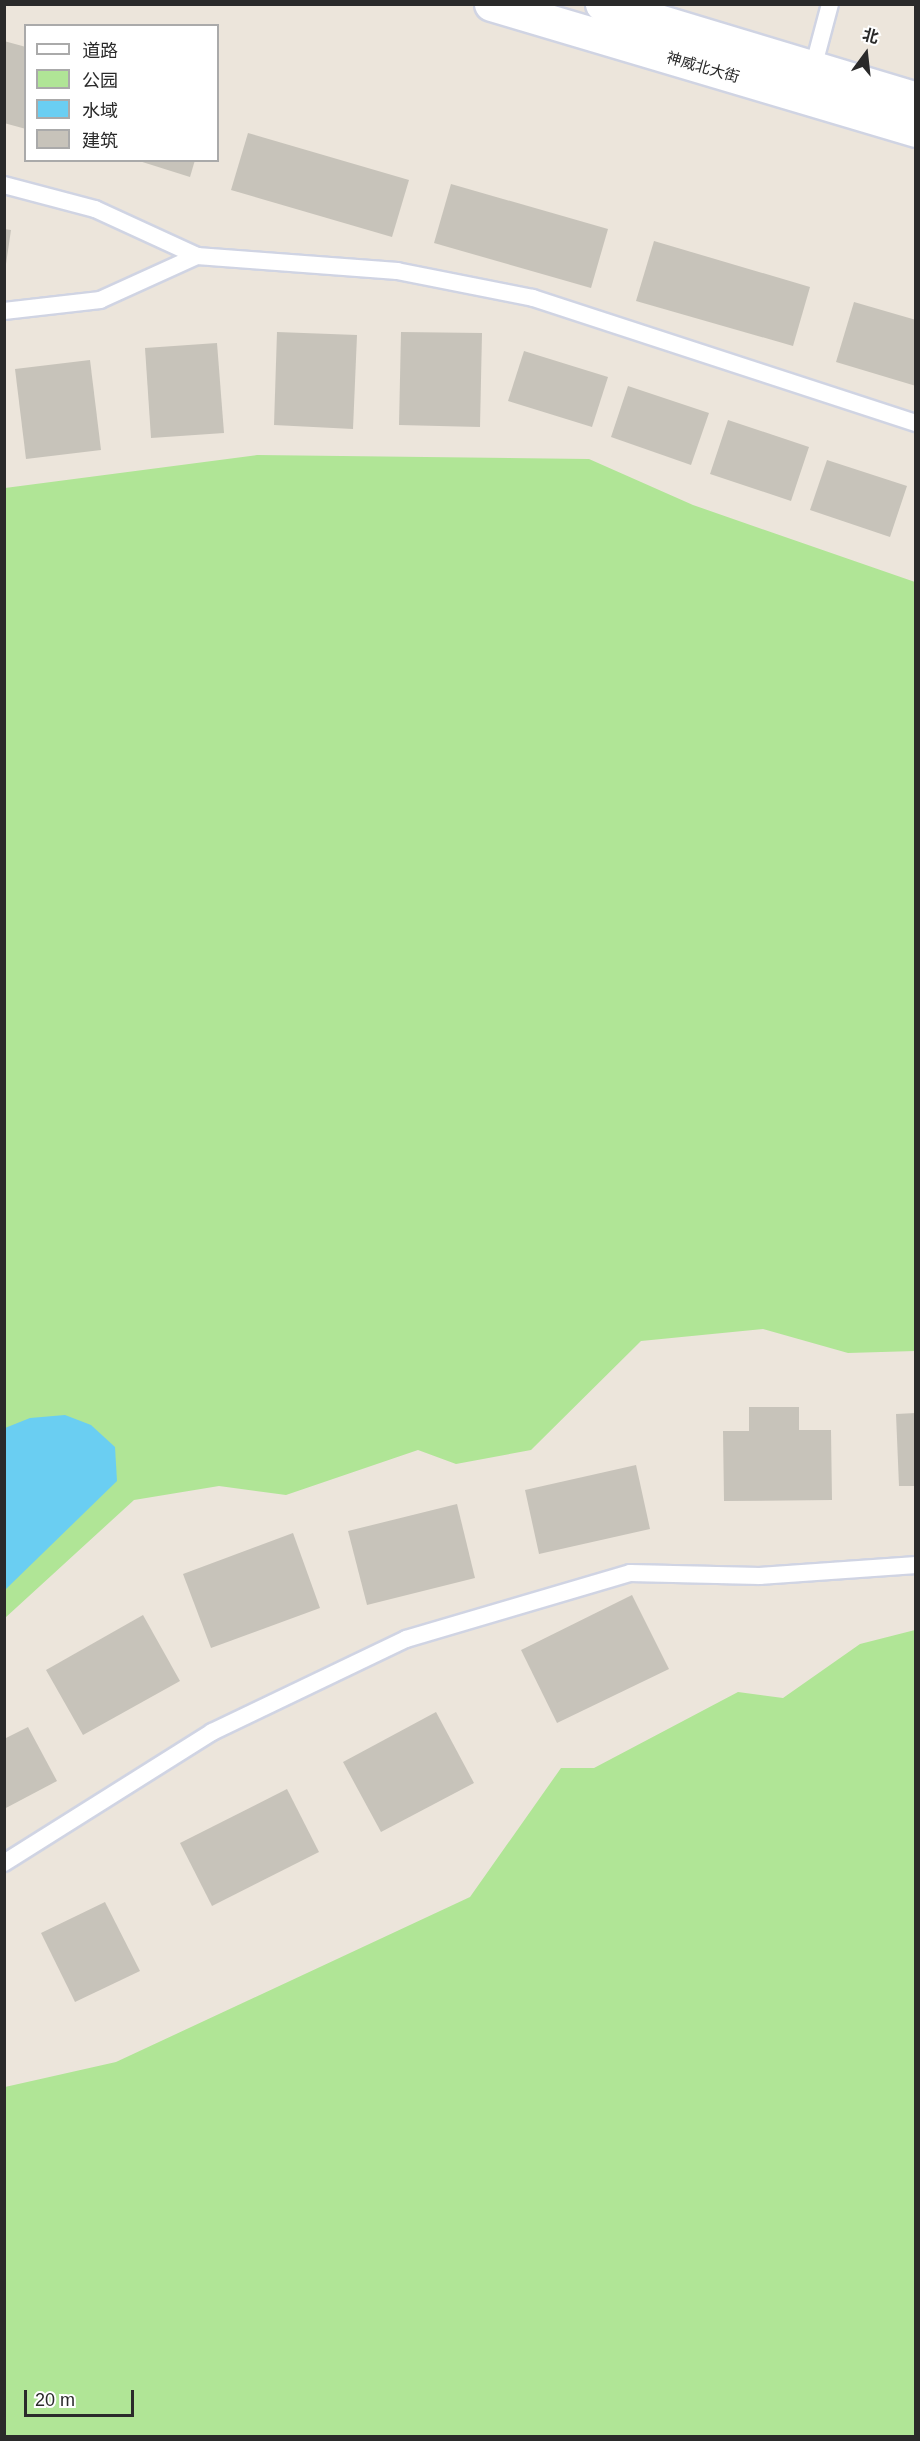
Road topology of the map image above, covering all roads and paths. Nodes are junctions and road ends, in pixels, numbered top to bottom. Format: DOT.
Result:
graph roads {
  1 [pos="491,4"];
  2 [pos="602,4"];
  3 [pos="830,4"];
  4 [pos="813,68"];
  5 [pos="915,99"];
  6 [pos="915,130"];
  7 [pos="4,185"];
  8 [pos="196,256"];
  9 [pos="4,311"];
  10 [pos="915,423"];
  11 [pos="915,1565"];
  12 [pos="4,1863"];
  1 -- 6 [label="street, 神威北大街"];
  2 -- 4 [label="street, 神威北大街"];
  3 -- 4 [label="lane"];
  4 -- 5 [label="street, 神威北大街"];
  7 -- 8 [label="lane"];
  8 -- 9 [label="lane"];
  8 -- 10 [label="lane"];
  11 -- 12 [label="lane"];
}
